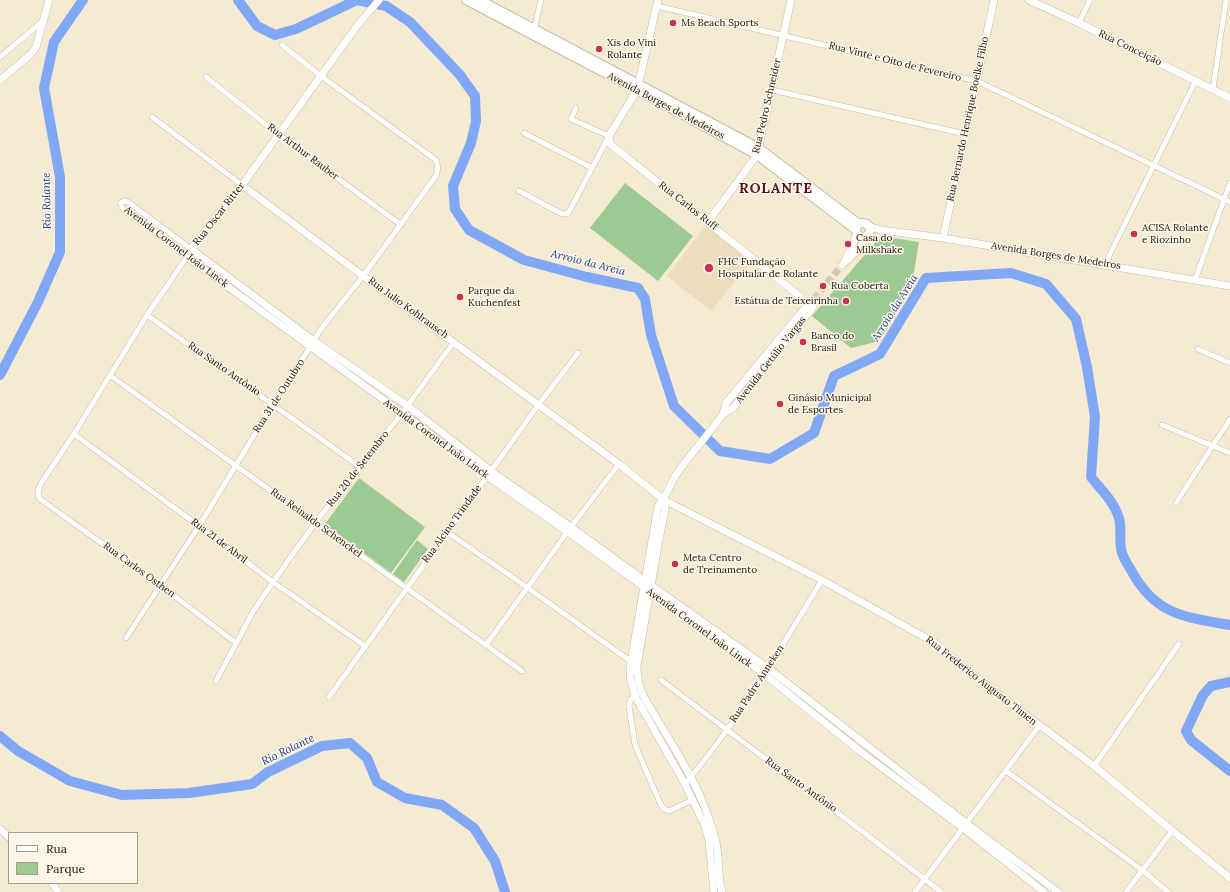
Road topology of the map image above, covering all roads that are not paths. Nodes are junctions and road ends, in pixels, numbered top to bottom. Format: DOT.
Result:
graph roads {
  1 [pos="49,0"];
  2 [pos="379,0"];
  3 [pos="466,0"];
  4 [pos="480,0"];
  5 [pos="541,0"];
  6 [pos="791,0"];
  7 [pos="994,0"];
  8 [pos="1029,0"];
  9 [pos="1090,0"];
  10 [pos="1226,0"];
  11 [pos="1230,2"];
  12 [pos="657,3"];
  13 [pos="44,20"];
  14 [pos="1079,23"];
  15 [pos="534,32"];
  16 [pos="784,35"];
  17 [pos="282,45"];
  18 [pos="0,57"];
  19 [pos="321,76"];
  20 [pos="206,77"];
  21 [pos="0,80"];
  22 [pos="1196,80"];
  23 [pos="977,81"];
  24 [pos="638,87"];
  25 [pos="1212,89"];
  26 [pos="772,90"];
  27 [pos="1230,98"];
  28 [pos="576,108"];
  29 [pos="152,118"];
  30 [pos="524,133"];
  31 [pos="965,134"];
  32 [pos="279,135"];
  33 [pos="609,136"];
  34 [pos="758,151"];
  35 [pos="1154,165"];
  36 [pos="592,168"];
  37 [pos="1230,183"];
  38 [pos="242,185"];
  39 [pos="519,191"];
  40 [pos="1224,199"];
  41 [pos="1230,202"];
  42 [pos="708,222"];
  43 [pos="401,225"];
  44 [pos="868,226"];
  45 [pos="881,230"];
  46 [pos="861,232"];
  47 [pos="943,238"];
  48 [pos="192,249"];
  49 [pos="187,257"];
  50 [pos="843,264"];
  51 [pos="1105,264"];
  52 [pos="363,276"];
  53 [pos="1195,280"];
  54 [pos="1230,286"];
  55 [pos="812,303"];
  56 [pos="147,315"];
  57 [pos="454,342"];
  58 [pos="312,344"];
  59 [pos="1198,349"];
  60 [pos="578,353"];
  61 [pos="1230,363"];
  62 [pos="110,376"];
  63 [pos="273,404"];
  64 [pos="539,404"];
  65 [pos="408,406"];
  66 [pos="402,413"];
  67 [pos="1230,419"];
  68 [pos="1162,425"];
  69 [pos="74,434"];
  70 [pos="1213,446"];
  71 [pos="1230,454"];
  72 [pos="619,464"];
  73 [pos="235,465"];
  74 [pos="359,466"];
  75 [pos="489,474"];
  76 [pos="40,499"];
  77 [pos="664,500"];
  78 [pos="1176,503"];
  79 [pos="315,523"];
  80 [pos="199,526"];
  81 [pos="569,530"];
  82 [pos="447,532"];
  83 [pos="822,580"];
  84 [pos="273,582"];
  85 [pos="160,585"];
  86 [pos="647,587"];
  87 [pos="407,588"];
  88 [pos="528,588"];
  89 [pos="126,638"];
  90 [pos="236,643"];
  91 [pos="1179,644"];
  92 [pos="486,645"];
  93 [pos="365,646"];
  94 [pos="634,664"];
  95 [pos="522,671"];
  96 [pos="766,671"];
  97 [pos="661,680"];
  98 [pos="216,681"];
  99 [pos="639,695"];
  100 [pos="329,697"];
  101 [pos="1039,726"];
  102 [pos="726,730"];
  103 [pos="1094,766"];
  104 [pos="1006,771"];
  105 [pos="691,777"];
  106 [pos="685,784"];
  107 [pos="692,800"];
  108 [pos="964,825"];
  109 [pos="0,829"];
  110 [pos="1172,831"];
  111 [pos="8,836"];
  112 [pos="1142,870"];
  113 [pos="1230,878"];
  114 [pos="924,879"];
  115 [pos="714,892"];
  116 [pos="722,892"];
  117 [pos="915,892"];
  118 [pos="941,892"];
  119 [pos="1044,892"];
  120 [pos="1058,892"];
  121 [pos="1126,892"];
  122 [pos="1168,892"];
  1 -- 13 [label="main road"];
  2 -- 19 [label="main road, Rua Oscar Ritter"];
  3 -- 15 [label="main road, Avenida Borges de Medeiros"];
  4 -- 15 [label="main road, Avenida Borges de Medeiros"];
  5 -- 15 [label="street"];
  6 -- 16 [label="main road, Rua Pedro Schneider"];
  7 -- 23 [label="main road, Rua Bernardo Henrique Boelke Filho"];
  8 -- 14 [label="main road, Rua Conceição"];
  9 -- 14 [label="street"];
  10 -- 11 [label="street"];
  10 -- 25 [label="street"];
  12 -- 16 [label="street, Rua Vinte e Oito de Fevereiro"];
  12 -- 24 [label="main road"];
  13 -- 18 [label="street"];
  13 -- 21 [label="main road"];
  14 -- 22 [label="main road, Rua Conceição"];
  15 -- 24 [label="main road, Avenida Borges de Medeiros"];
  16 -- 23 [label="street, Rua Vinte e Oito de Fevereiro"];
  16 -- 26 [label="main road, Rua Pedro Schneider"];
  17 -- 19 [label="street"];
  19 -- 32 [label="main road, Rua Oscar Ritter"];
  19 -- 43 [label="street, Rua 31 de Outubro"];
  20 -- 32 [label="street, Rua Arthur Rauber"];
  22 -- 25 [label="main road, Rua Conceição"];
  22 -- 35 [label="street"];
  23 -- 31 [label="main road, Rua Bernardo Henrique Boelke Filho"];
  23 -- 35 [label="street, Rua Vinte e Oito de Fevereiro"];
  24 -- 33 [label="main road"];
  24 -- 34 [label="main road, Avenida Borges de Medeiros"];
  25 -- 27 [label="main road, Rua Conceição"];
  26 -- 31 [label="street"];
  26 -- 34 [label="main road, Rua Pedro Schneider"];
  28 -- 33 [label="street"];
  29 -- 38 [label="street, Rua Julio Kohlrausch"];
  30 -- 36 [label="street"];
  31 -- 47 [label="main road, Rua Bernardo Henrique Boelke Filho"];
  32 -- 38 [label="main road, Rua Oscar Ritter"];
  32 -- 43 [label="street, Rua Arthur Rauber"];
  33 -- 36 [label="street"];
  33 -- 42 [label="main road, Rua Carlos Ruff"];
  34 -- 42 [label="main road, Rua Pedro Schneider"];
  34 -- 46 [label="main road, Avenida Borges de Medeiros"];
  35 -- 40 [label="street, Rua Vinte e Oito de Fevereiro"];
  35 -- 51 [label="street"];
  36 -- 39 [label="street"];
  37 -- 40 [label="street"];
  38 -- 48 [label="main road, Rua Oscar Ritter"];
  38 -- 52 [label="main road, Rua Julio Kohlrausch"];
  40 -- 41 [label="street, Rua Vinte e Oito de Fevereiro"];
  40 -- 53 [label="street"];
  42 -- 55 [label="main road, Rua Carlos Ruff"];
  43 -- 52 [label="street, Rua 31 de Outubro"];
  44 -- 45 [label="main road"];
  44 -- 46 [label="main road"];
  45 -- 46 [label="main road"];
  45 -- 47 [label="main road, Avenida Borges de Medeiros"];
  46 -- 50 [label="main road"];
  47 -- 51 [label="main road, Avenida Borges de Medeiros"];
  48 -- 49 [label="main road, Rua Oscar Ritter"];
  48 -- 49 [label="street, Avenida Coronel João Linck"];
  48 -- 58 [label="main road, Avenida Coronel João Linck"];
  49 -- 56 [label="street, Rua Oscar Ritter"];
  49 -- 58 [label="main road, Avenida Coronel João Linck"];
  51 -- 53 [label="main road, Avenida Borges de Medeiros"];
  52 -- 57 [label="main road, Rua Julio Kohlrausch"];
  52 -- 58 [label="street, Rua 31 de Outubro"];
  53 -- 54 [label="main road, Avenida Borges de Medeiros"];
  55 -- 77 [label="main road, Avenida Getúlio Vargas"];
  56 -- 62 [label="street, Rua Oscar Ritter"];
  56 -- 63 [label="street, Rua Santo Antônio"];
  57 -- 64 [label="main road, Rua Julio Kohlrausch"];
  57 -- 65 [label="street, Rua 20 de Setembro"];
  58 -- 63 [label="street, Rua 31 de Outubro"];
  58 -- 65 [label="main road, Avenida Coronel João Linck"];
  58 -- 66 [label="main road, Avenida Coronel João Linck"];
  59 -- 61 [label="street"];
  60 -- 64 [label="street, Rua Alcino Trindade"];
  62 -- 69 [label="street, Rua Oscar Ritter"];
  62 -- 73 [label="street, Rua Reinaldo Schenckel"];
  63 -- 73 [label="street, Rua 31 de Outubro"];
  63 -- 74 [label="street, Rua Santo Antônio"];
  64 -- 72 [label="main road, Rua Julio Kohlrausch"];
  64 -- 75 [label="street, Rua Alcino Trindade"];
  65 -- 66 [label="street, Rua 20 de Setembro"];
  65 -- 75 [label="main road, Avenida Coronel João Linck"];
  66 -- 74 [label="street, Rua 20 de Setembro"];
  66 -- 75 [label="main road, Avenida Coronel João Linck"];
  67 -- 70 [label="street"];
  68 -- 70 [label="street"];
  69 -- 76 [label="street, Rua Oscar Ritter"];
  69 -- 80 [label="street, Rua 21 de Abril"];
  70 -- 71 [label="street"];
  70 -- 78 [label="street"];
  72 -- 77 [label="main road, Rua Julio Kohlrausch"];
  72 -- 81 [label="street"];
  73 -- 79 [label="street, Rua Reinaldo Schenckel"];
  73 -- 80 [label="street, Rua 31 de Outubro"];
  74 -- 79 [label="street, Rua 20 de Setembro"];
  75 -- 81 [label="main road, Avenida Coronel João Linck"];
  75 -- 82 [label="street, Rua Alcino Trindade"];
  76 -- 85 [label="street, Rua Carlos Osthen"];
  77 -- 83 [label="main road, Rua Frederico Augusto Timen"];
  77 -- 86 [label="main road, Avenida Getúlio Vargas"];
  79 -- 84 [label="street, Rua 20 de Setembro"];
  79 -- 87 [label="street, Rua Reinaldo Schenckel"];
  80 -- 84 [label="street, Rua 21 de Abril"];
  80 -- 85 [label="street, Rua 31 de Outubro"];
  81 -- 86 [label="main road, Avenida Coronel João Linck"];
  81 -- 88 [label="street"];
  82 -- 87 [label="street, Rua Alcino Trindade"];
  82 -- 88 [label="street"];
  83 -- 96 [label="street, Rua Padre Anneken"];
  83 -- 101 [label="main road, Rua Frederico Augusto Timen"];
  84 -- 90 [label="street, Rua 20 de Setembro"];
  84 -- 93 [label="street, Rua 21 de Abril"];
  85 -- 89 [label="street, Rua 31 de Outubro"];
  85 -- 90 [label="street, Rua Carlos Osthen"];
  86 -- 94 [label="main road, Avenida Getúlio Vargas"];
  86 -- 96 [label="main road, Avenida Coronel João Linck"];
  87 -- 92 [label="street, Rua Reinaldo Schenckel"];
  87 -- 93 [label="street, Rua Alcino Trindade"];
  88 -- 92 [label="street"];
  88 -- 94 [label="street"];
  90 -- 98 [label="street, Rua 20 de Setembro"];
  91 -- 103 [label="street"];
  92 -- 95 [label="street, Rua Reinaldo Schenckel"];
  93 -- 100 [label="street, Rua Alcino Trindade"];
  94 -- 99 [label="main road, Avenida Getúlio Vargas"];
  96 -- 102 [label="street, Rua Padre Anneken"];
  96 -- 108 [label="main road, Avenida Coronel João Linck"];
  97 -- 102 [label="street, Rua Santo Antônio"];
  99 -- 105 [label="main road"];
  99 -- 106 [label="main road"];
  99 -- 107 [label="street"];
  101 -- 103 [label="main road, Rua Frederico Augusto Timen"];
  101 -- 104 [label="street"];
  102 -- 105 [label="street, Rua Padre Anneken"];
  102 -- 114 [label="street, Rua Santo Antônio"];
  103 -- 110 [label="main road, Rua Frederico Augusto Timen"];
  104 -- 108 [label="street"];
  104 -- 112 [label="street"];
  105 -- 106 [label="street, Rua Padre Anneken"];
  105 -- 116 [label="main road"];
  106 -- 107 [label="main road"];
  107 -- 115 [label="main road"];
  108 -- 114 [label="street"];
  108 -- 119 [label="main road"];
  108 -- 120 [label="main road"];
  109 -- 111 [label="main road"];
  110 -- 112 [label="street"];
  110 -- 113 [label="main road, Rua Frederico Augusto Timen"];
  112 -- 121 [label="street"];
  112 -- 122 [label="street"];
  114 -- 117 [label="street"];
  114 -- 118 [label="street, Rua Santo Antônio"];
}
